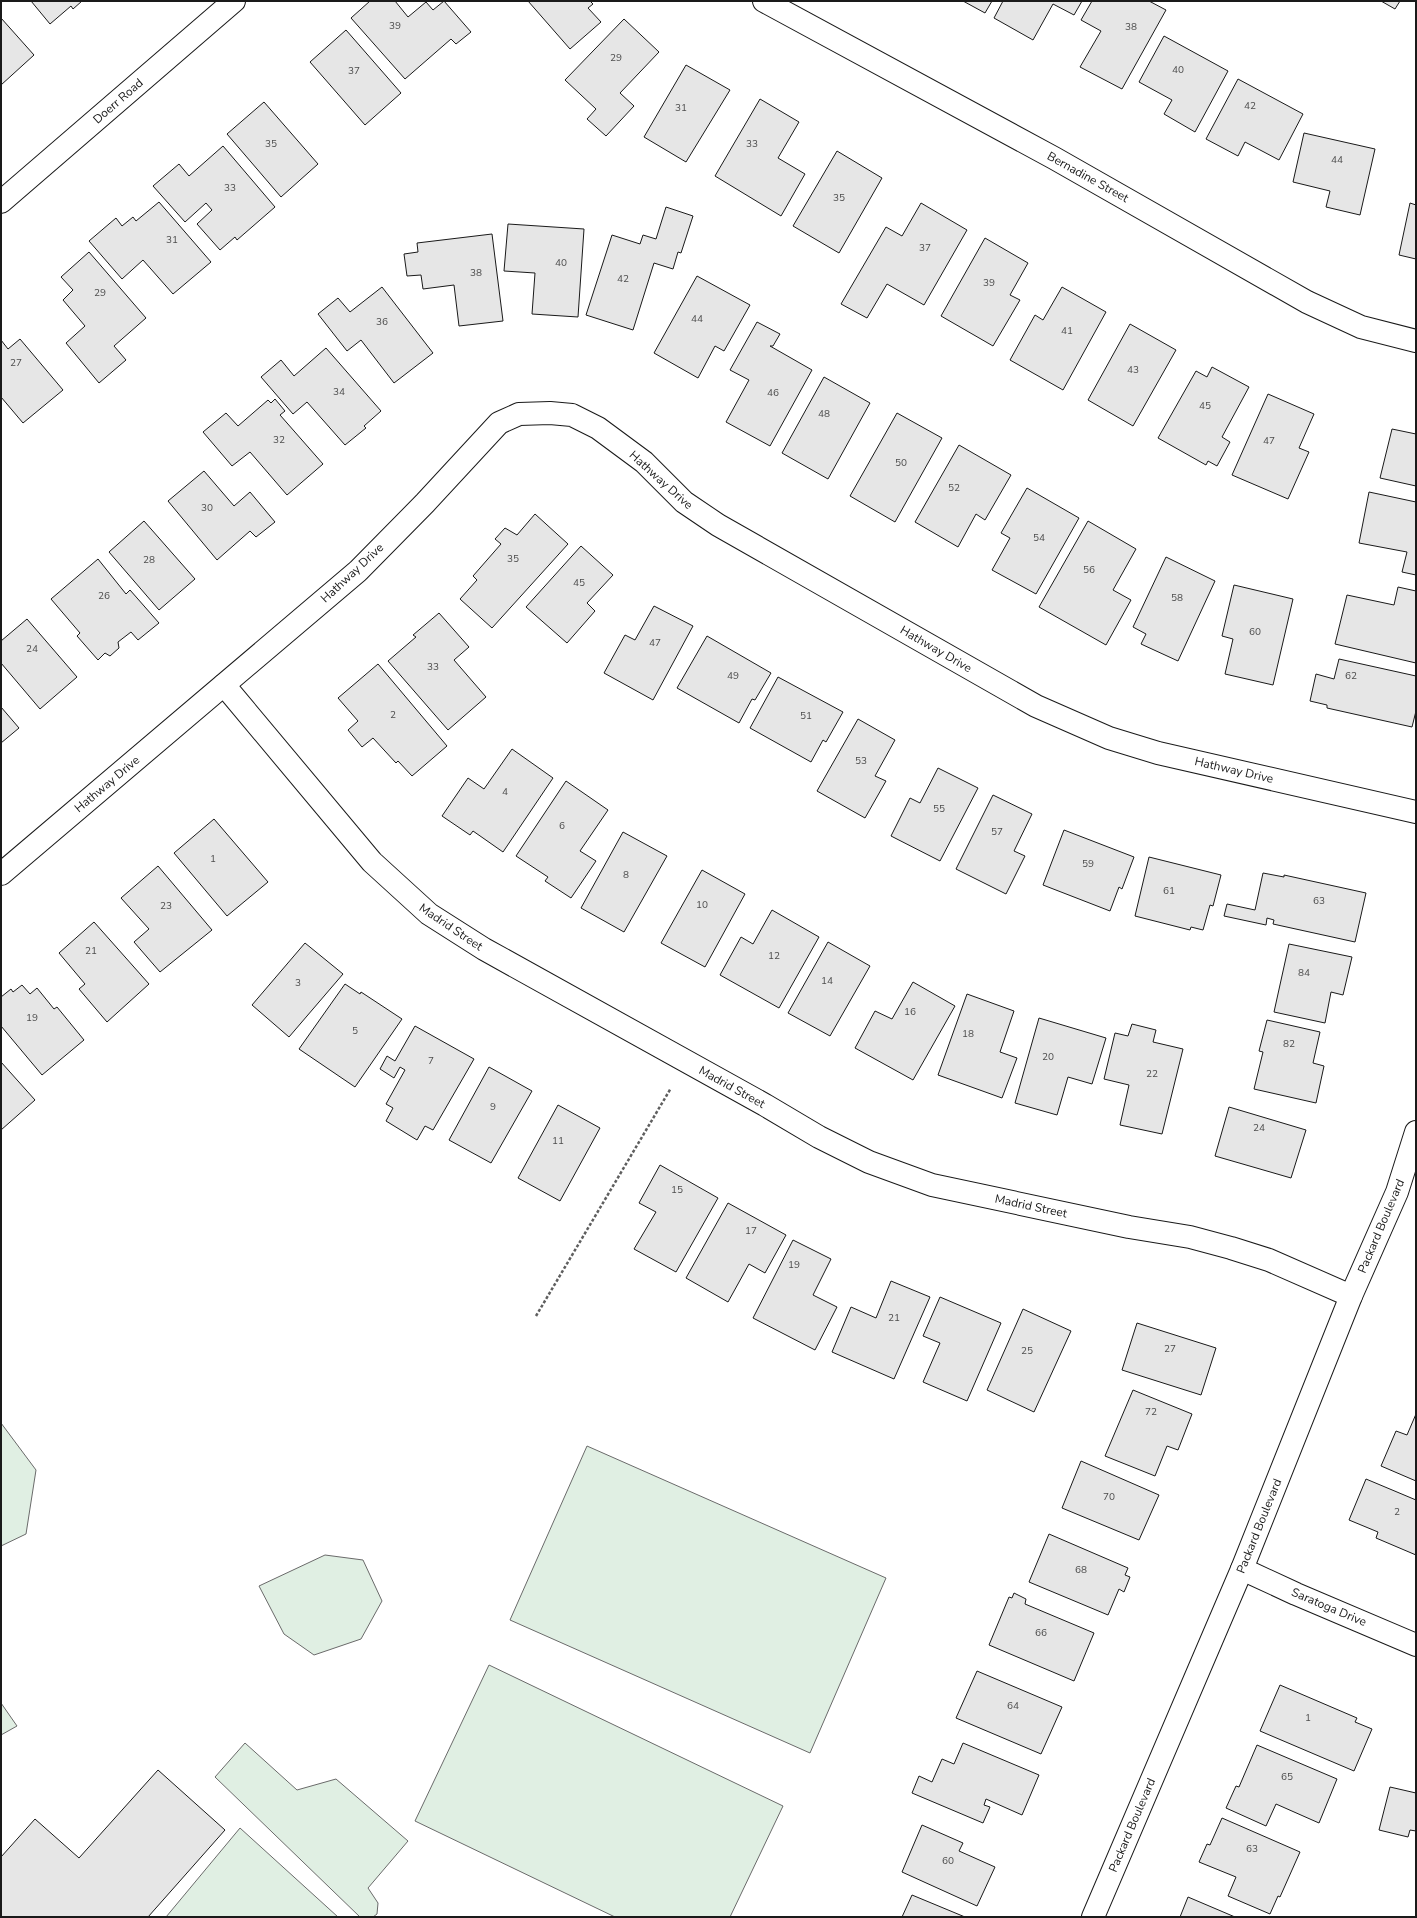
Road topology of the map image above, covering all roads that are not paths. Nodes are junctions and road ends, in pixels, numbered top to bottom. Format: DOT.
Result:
graph roads {
  1 [pos="234,1"];
  2 [pos="764,1"];
  3 [pos="1,202"];
  4 [pos="1416,341"];
  5 [pos="224,685"];
  6 [pos="1416,812"];
  7 [pos="1,874"];
  8 [pos="1416,1132"];
  9 [pos="1351,1296"];
  10 [pos="1242,1569"];
  11 [pos="1416,1645"];
  12 [pos="1093,1917"];
  1 -- 3 [label="street, Doerr Road"];
  2 -- 4 [label="street, Bernadine Street"];
  5 -- 6 [label="street, Hathway Drive"];
  5 -- 7 [label="street, Hathway Drive"];
  5 -- 9 [label="street, Madrid Street"];
  8 -- 9 [label="street, Packard Boulevard"];
  9 -- 10 [label="street, Packard Boulevard"];
  10 -- 11 [label="street, Saratoga Drive"];
  10 -- 12 [label="street, Packard Boulevard"];
}
